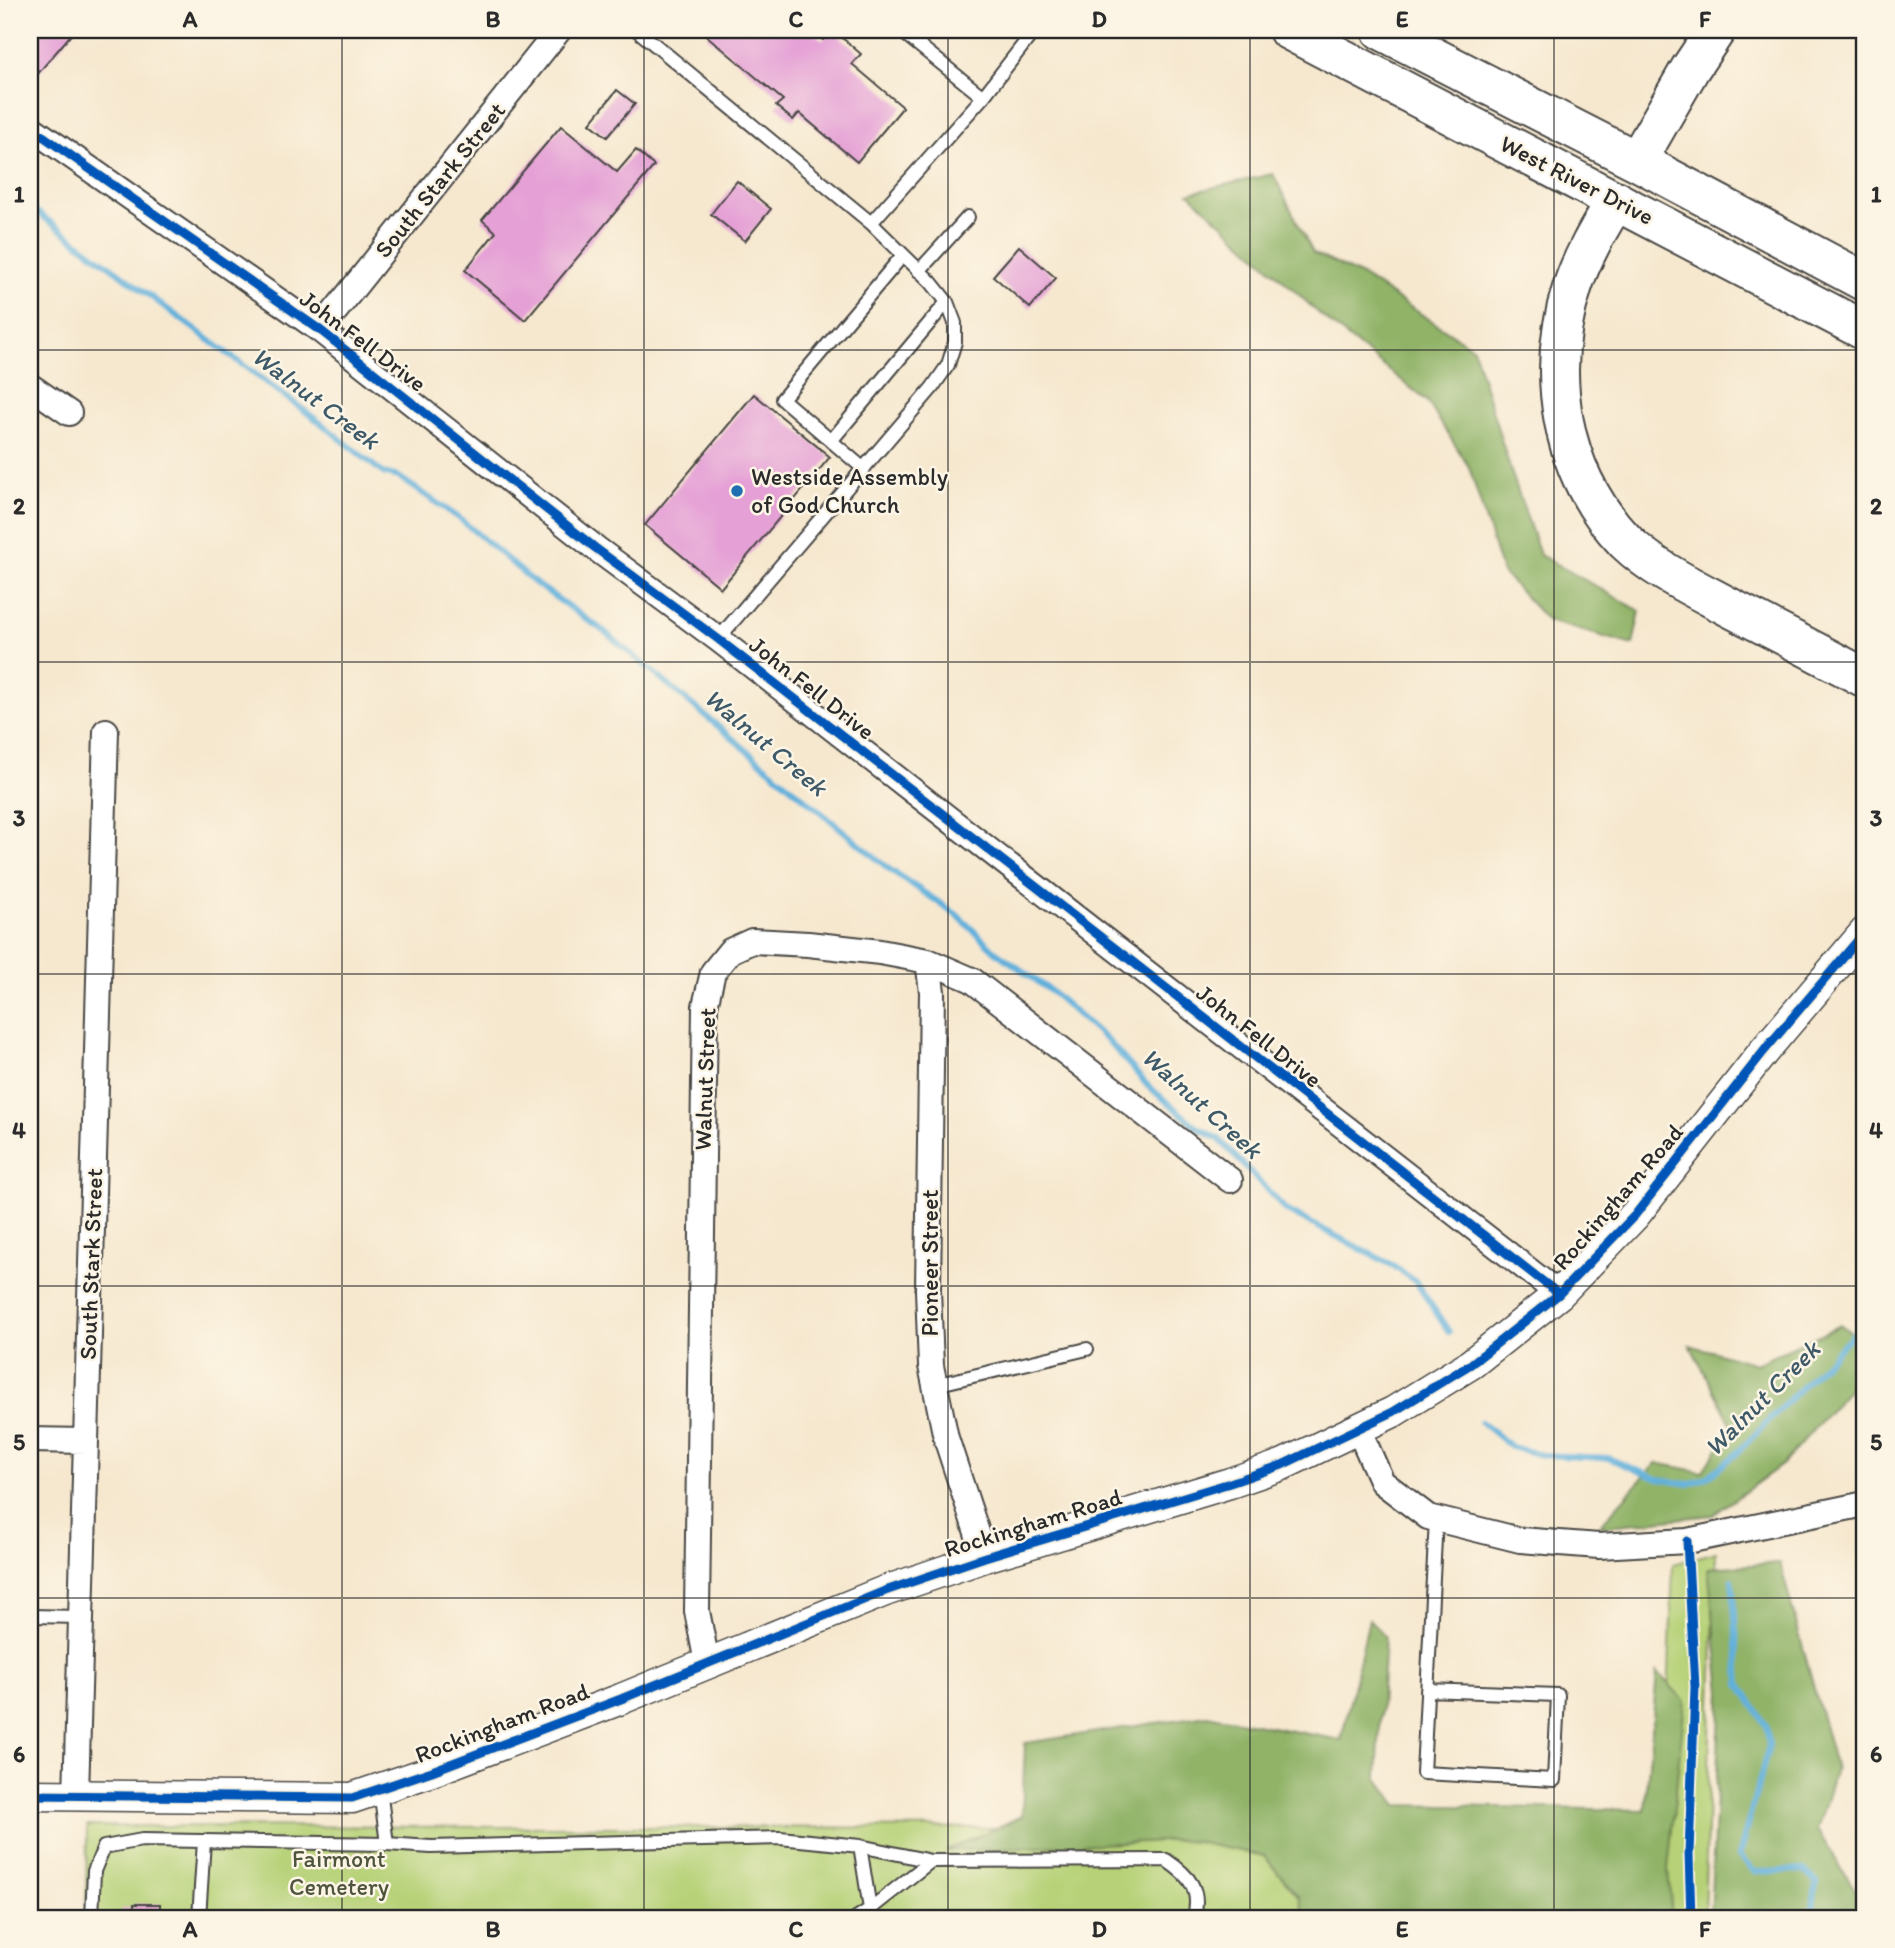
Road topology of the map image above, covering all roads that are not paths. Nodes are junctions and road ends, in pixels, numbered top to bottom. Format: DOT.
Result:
graph roads {
  1 [pos="559,30"];
  2 [pos="637,30"];
  3 [pos="900,30"];
  4 [pos="1024,30"];
  5 [pos="1287,30"];
  6 [pos="1381,30"];
  7 [pos="1716,30"];
  8 [pos="983,97"];
  9 [pos="30,127"];
  10 [pos="1637,161"];
  11 [pos="1616,200"];
  12 [pos="968,217"];
  13 [pos="871,223"];
  14 [pos="903,255"];
  15 [pos="919,271"];
  16 [pos="1865,282"];
  17 [pos="947,302"];
  18 [pos="320,330"];
  19 [pos="1865,331"];
  20 [pos="32,393"];
  21 [pos="69,413"];
  22 [pos="831,441"];
  23 [pos="864,469"];
  24 [pos="718,639"];
  25 [pos="1865,678"];
  26 [pos="106,732"];
  27 [pos="1865,932"];
  28 [pos="928,961"];
  29 [pos="1230,1180"];
  30 [pos="1559,1294"];
  31 [pos="1087,1349"];
  32 [pos="935,1385"];
  33 [pos="1358,1429"];
  34 [pos="30,1440"];
  35 [pos="86,1441"];
  36 [pos="1865,1504"];
  37 [pos="1436,1519"];
  38 [pos="985,1557"];
  39 [pos="30,1616"];
  40 [pos="81,1617"];
  41 [pos="707,1663"];
  42 [pos="1427,1690"];
  43 [pos="380,1788"];
  44 [pos="30,1795"];
  45 [pos="76,1796"];
  46 [pos="204,1841"];
  47 [pos="387,1844"];
  48 [pos="860,1846"];
  49 [pos="931,1861"];
  50 [pos="871,1914"];
  51 [pos="92,1918"];
  52 [pos="199,1918"];
  53 [pos="856,1918"];
  54 [pos="1194,1918"];
  1 -- 18 [label="street, South Stark Street"];
  2 -- 13 [label="lane"];
  3 -- 8 [label="lane"];
  4 -- 8 [label="lane"];
  5 -- 11 [label="main road, West River Drive"];
  6 -- 10 [label="main road, West River Drive"];
  7 -- 10 [label="main road"];
  8 -- 13 [label="lane"];
  9 -- 18 [label="street, John Fell Drive"];
  10 -- 16 [label="main road, West River Drive"];
  11 -- 19 [label="main road, West River Drive"];
  11 -- 25 [label="main road"];
  12 -- 15 [label="lane"];
  13 -- 14 [label="lane"];
  14 -- 15 [label="lane"];
  14 -- 22 [label="lane"];
  15 -- 17 [label="lane"];
  17 -- 22 [label="lane"];
  17 -- 23 [label="lane"];
  18 -- 24 [label="street, John Fell Drive"];
  20 -- 21 [label="street"];
  22 -- 23 [label="lane"];
  23 -- 24 [label="lane"];
  24 -- 30 [label="street, John Fell Drive"];
  26 -- 35 [label="street, South Stark Street"];
  27 -- 30 [label="street, Rockingham Road"];
  28 -- 29 [label="street, Walnut Street"];
  28 -- 32 [label="street, Pioneer Street"];
  28 -- 41 [label="street, Walnut Street"];
  30 -- 33 [label="street, Rockingham Road"];
  31 -- 32 [label="lane"];
  32 -- 38 [label="street, Pioneer Street"];
  33 -- 37 [label="street"];
  33 -- 38 [label="street, Rockingham Road"];
  34 -- 35 [label="street"];
  35 -- 40 [label="street, South Stark Street"];
  36 -- 37 [label="street"];
  37 -- 42 [label="lane"];
  38 -- 41 [label="street, Rockingham Road"];
  39 -- 40 [label="lane"];
  40 -- 45 [label="street, South Stark Street"];
  41 -- 43 [label="street, Rockingham Road"];
  42 -- 42 [label="lane"];
  43 -- 45 [label="street, Rockingham Road"];
  43 -- 47 [label="lane"];
  44 -- 45 [label="street, Rockingham Road"];
  46 -- 47 [label="lane"];
  46 -- 51 [label="lane"];
  46 -- 52 [label="lane"];
  47 -- 48 [label="lane"];
  48 -- 49 [label="lane"];
  48 -- 50 [label="lane"];
  49 -- 50 [label="lane"];
  49 -- 54 [label="lane"];
  50 -- 53 [label="lane"];
}
